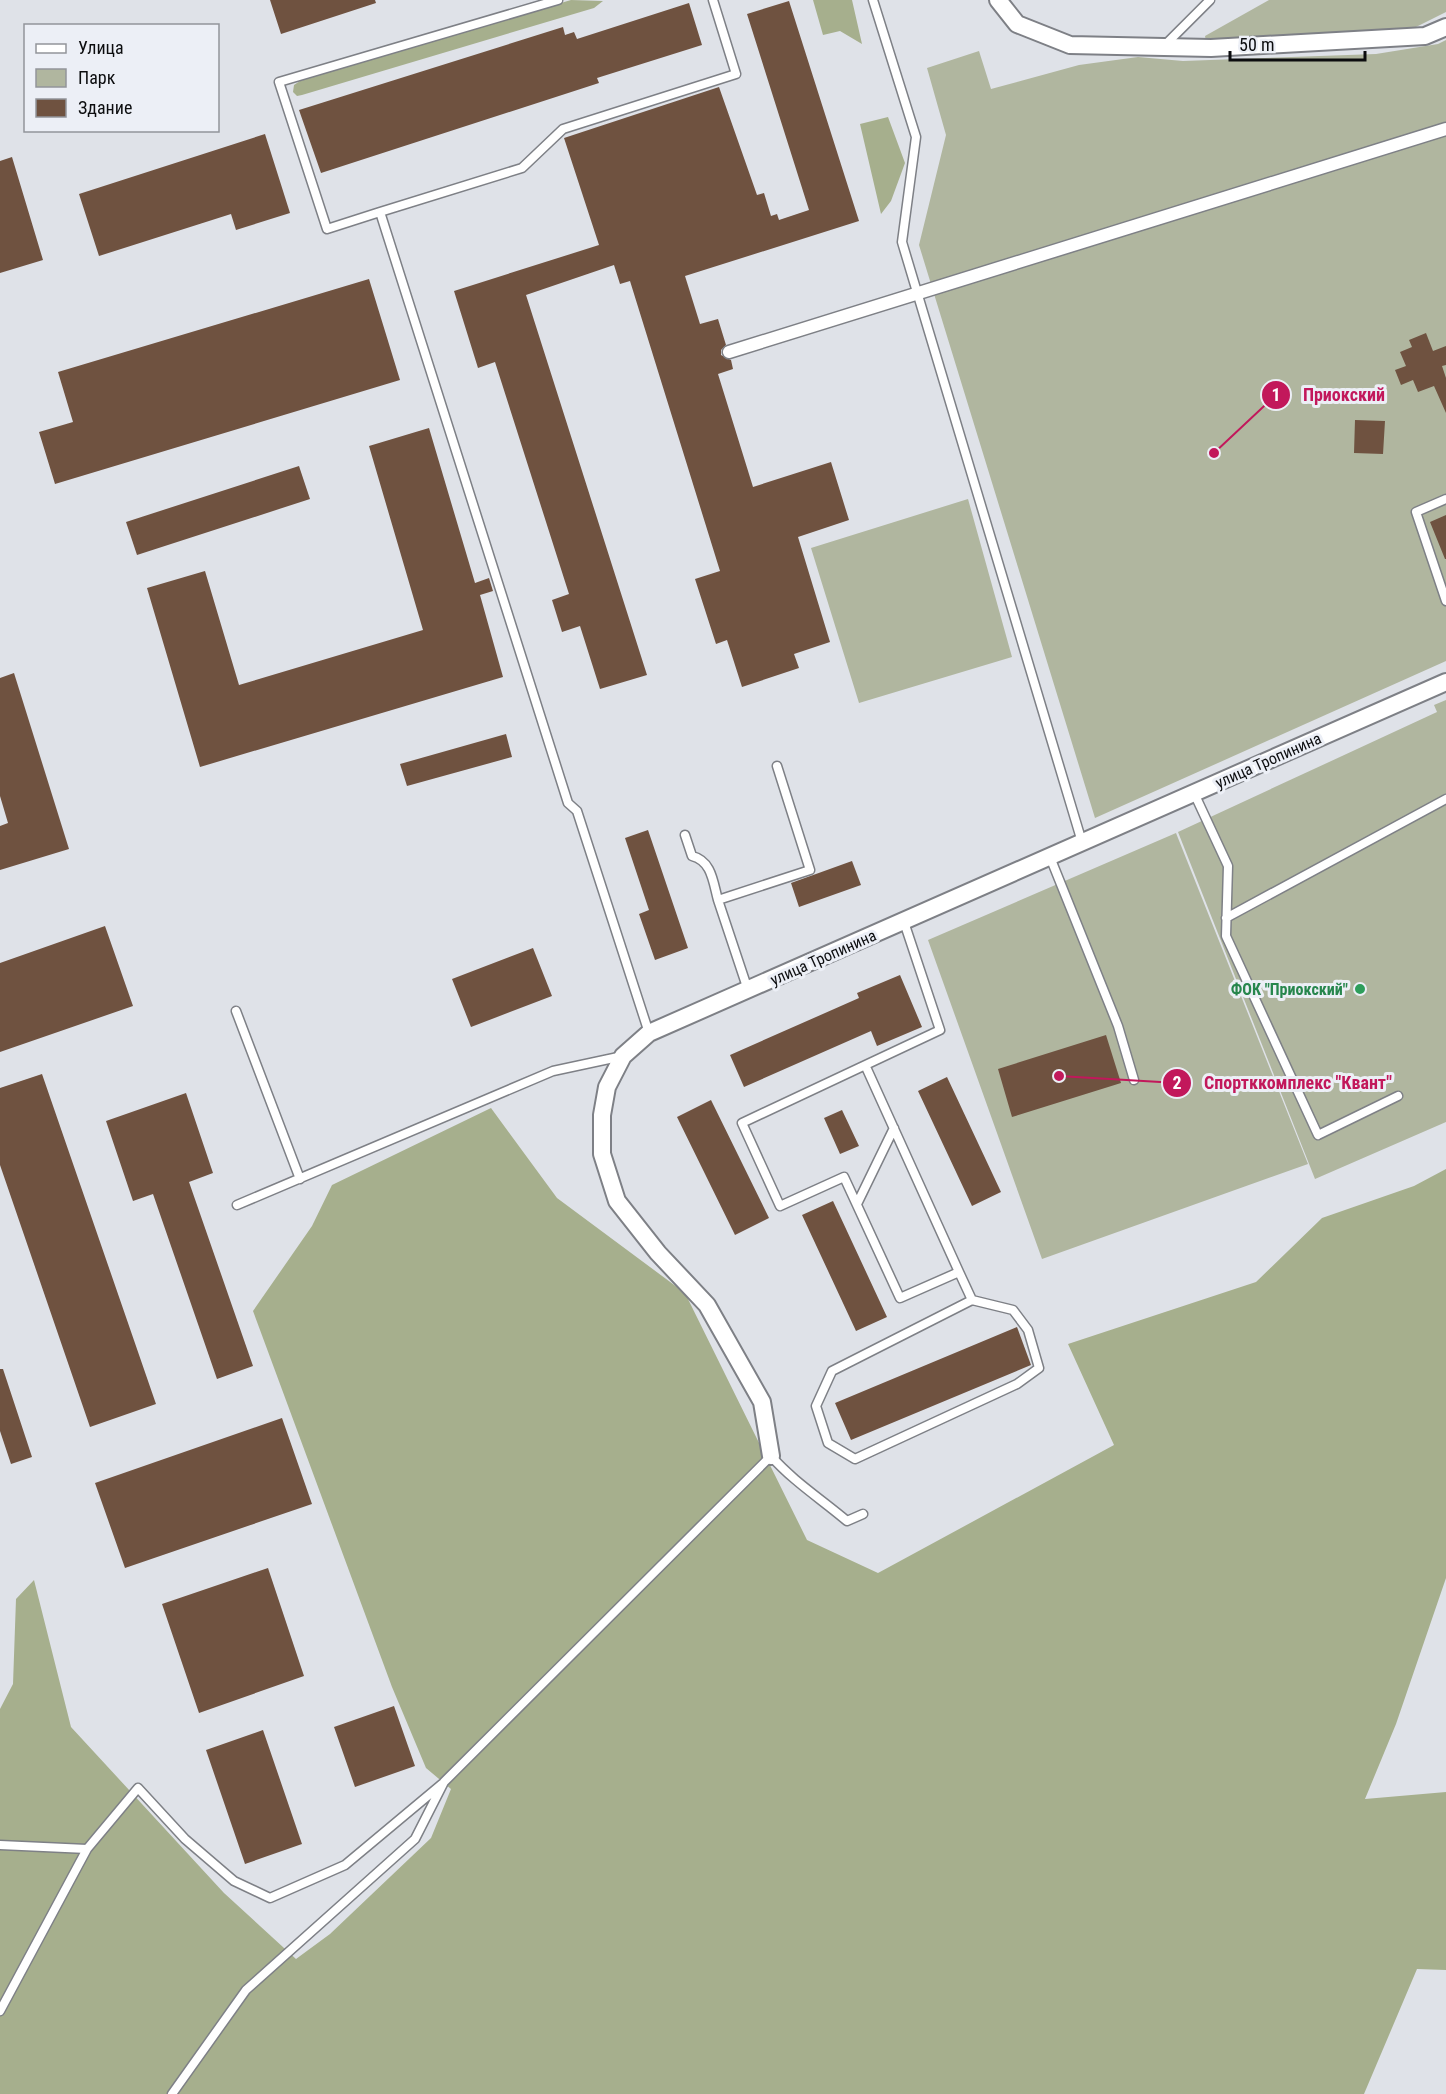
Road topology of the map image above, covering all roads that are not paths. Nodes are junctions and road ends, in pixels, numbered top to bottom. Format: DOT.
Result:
graph roads {
  1 [pos="558,0"];
  2 [pos="713,0"];
  3 [pos="873,0"];
  4 [pos="998,0"];
  5 [pos="1210,0"];
  6 [pos="1446,27"];
  7 [pos="1165,45"];
  8 [pos="1446,129"];
  9 [pos="380,212"];
  10 [pos="918,293"];
  11 [pos="729,352"];
  12 [pos="1446,500"];
  13 [pos="1446,601"];
  14 [pos="1446,681"];
  15 [pos="777,766"];
  16 [pos="1194,793"];
  17 [pos="1446,799"];
  18 [pos="685,835"];
  19 [pos="1082,842"];
  20 [pos="1050,857"];
  21 [pos="718,900"];
  22 [pos="1226,918"];
  23 [pos="904,922"];
  24 [pos="748,990"];
  25 [pos="236,1011"];
  26 [pos="649,1033"];
  27 [pos="623,1056"];
  28 [pos="866,1067"];
  29 [pos="1134,1080"];
  30 [pos="1398,1096"];
  31 [pos="894,1128"];
  32 [pos="300,1179"];
  33 [pos="857,1204"];
  34 [pos="237,1205"];
  35 [pos="959,1272"];
  36 [pos="972,1300"];
  37 [pos="771,1456"];
  38 [pos="863,1514"];
  39 [pos="444,1782"];
  40 [pos="0,1845"];
  41 [pos="87,1849"];
  42 [pos="0,2012"];
  43 [pos="172,2094"];
  1 -- 9 [label="lane"];
  2 -- 9 [label="lane"];
  3 -- 10 [label="lane"];
  4 -- 7 [label="street"];
  5 -- 7 [label="lane"];
  6 -- 7 [label="street"];
  8 -- 10 [label="street"];
  9 -- 26 [label="lane"];
  10 -- 11 [label="street"];
  10 -- 19 [label="lane"];
  12 -- 13 [label="lane"];
  14 -- 16 [label="street, улица Тропинина"];
  15 -- 21 [label="lane"];
  16 -- 19 [label="street, улица Тропинина"];
  16 -- 22 [label="lane"];
  17 -- 22 [label="lane"];
  18 -- 21 [label="lane"];
  19 -- 20 [label="street, улица Тропинина"];
  20 -- 23 [label="street, улица Тропинина"];
  20 -- 29 [label="lane"];
  21 -- 24 [label="lane"];
  22 -- 30 [label="lane"];
  23 -- 24 [label="street, улица Тропинина"];
  23 -- 28 [label="lane"];
  24 -- 26 [label="street, улица Тропинина"];
  25 -- 32 [label="lane"];
  26 -- 27 [label="street, улица Тропинина"];
  27 -- 32 [label="lane"];
  27 -- 37 [label="street, улица Тропинина"];
  28 -- 31 [label="lane"];
  28 -- 33 [label="lane"];
  31 -- 33 [label="lane"];
  31 -- 35 [label="lane"];
  32 -- 34 [label="lane"];
  33 -- 35 [label="lane"];
  35 -- 36 [label="lane"];
  36 -- 36 [label="lane"];
  37 -- 38 [label="lane"];
  37 -- 39 [label="lane"];
  39 -- 41 [label="lane"];
  39 -- 43 [label="lane"];
  40 -- 41 [label="lane"];
  41 -- 42 [label="lane"];
}
